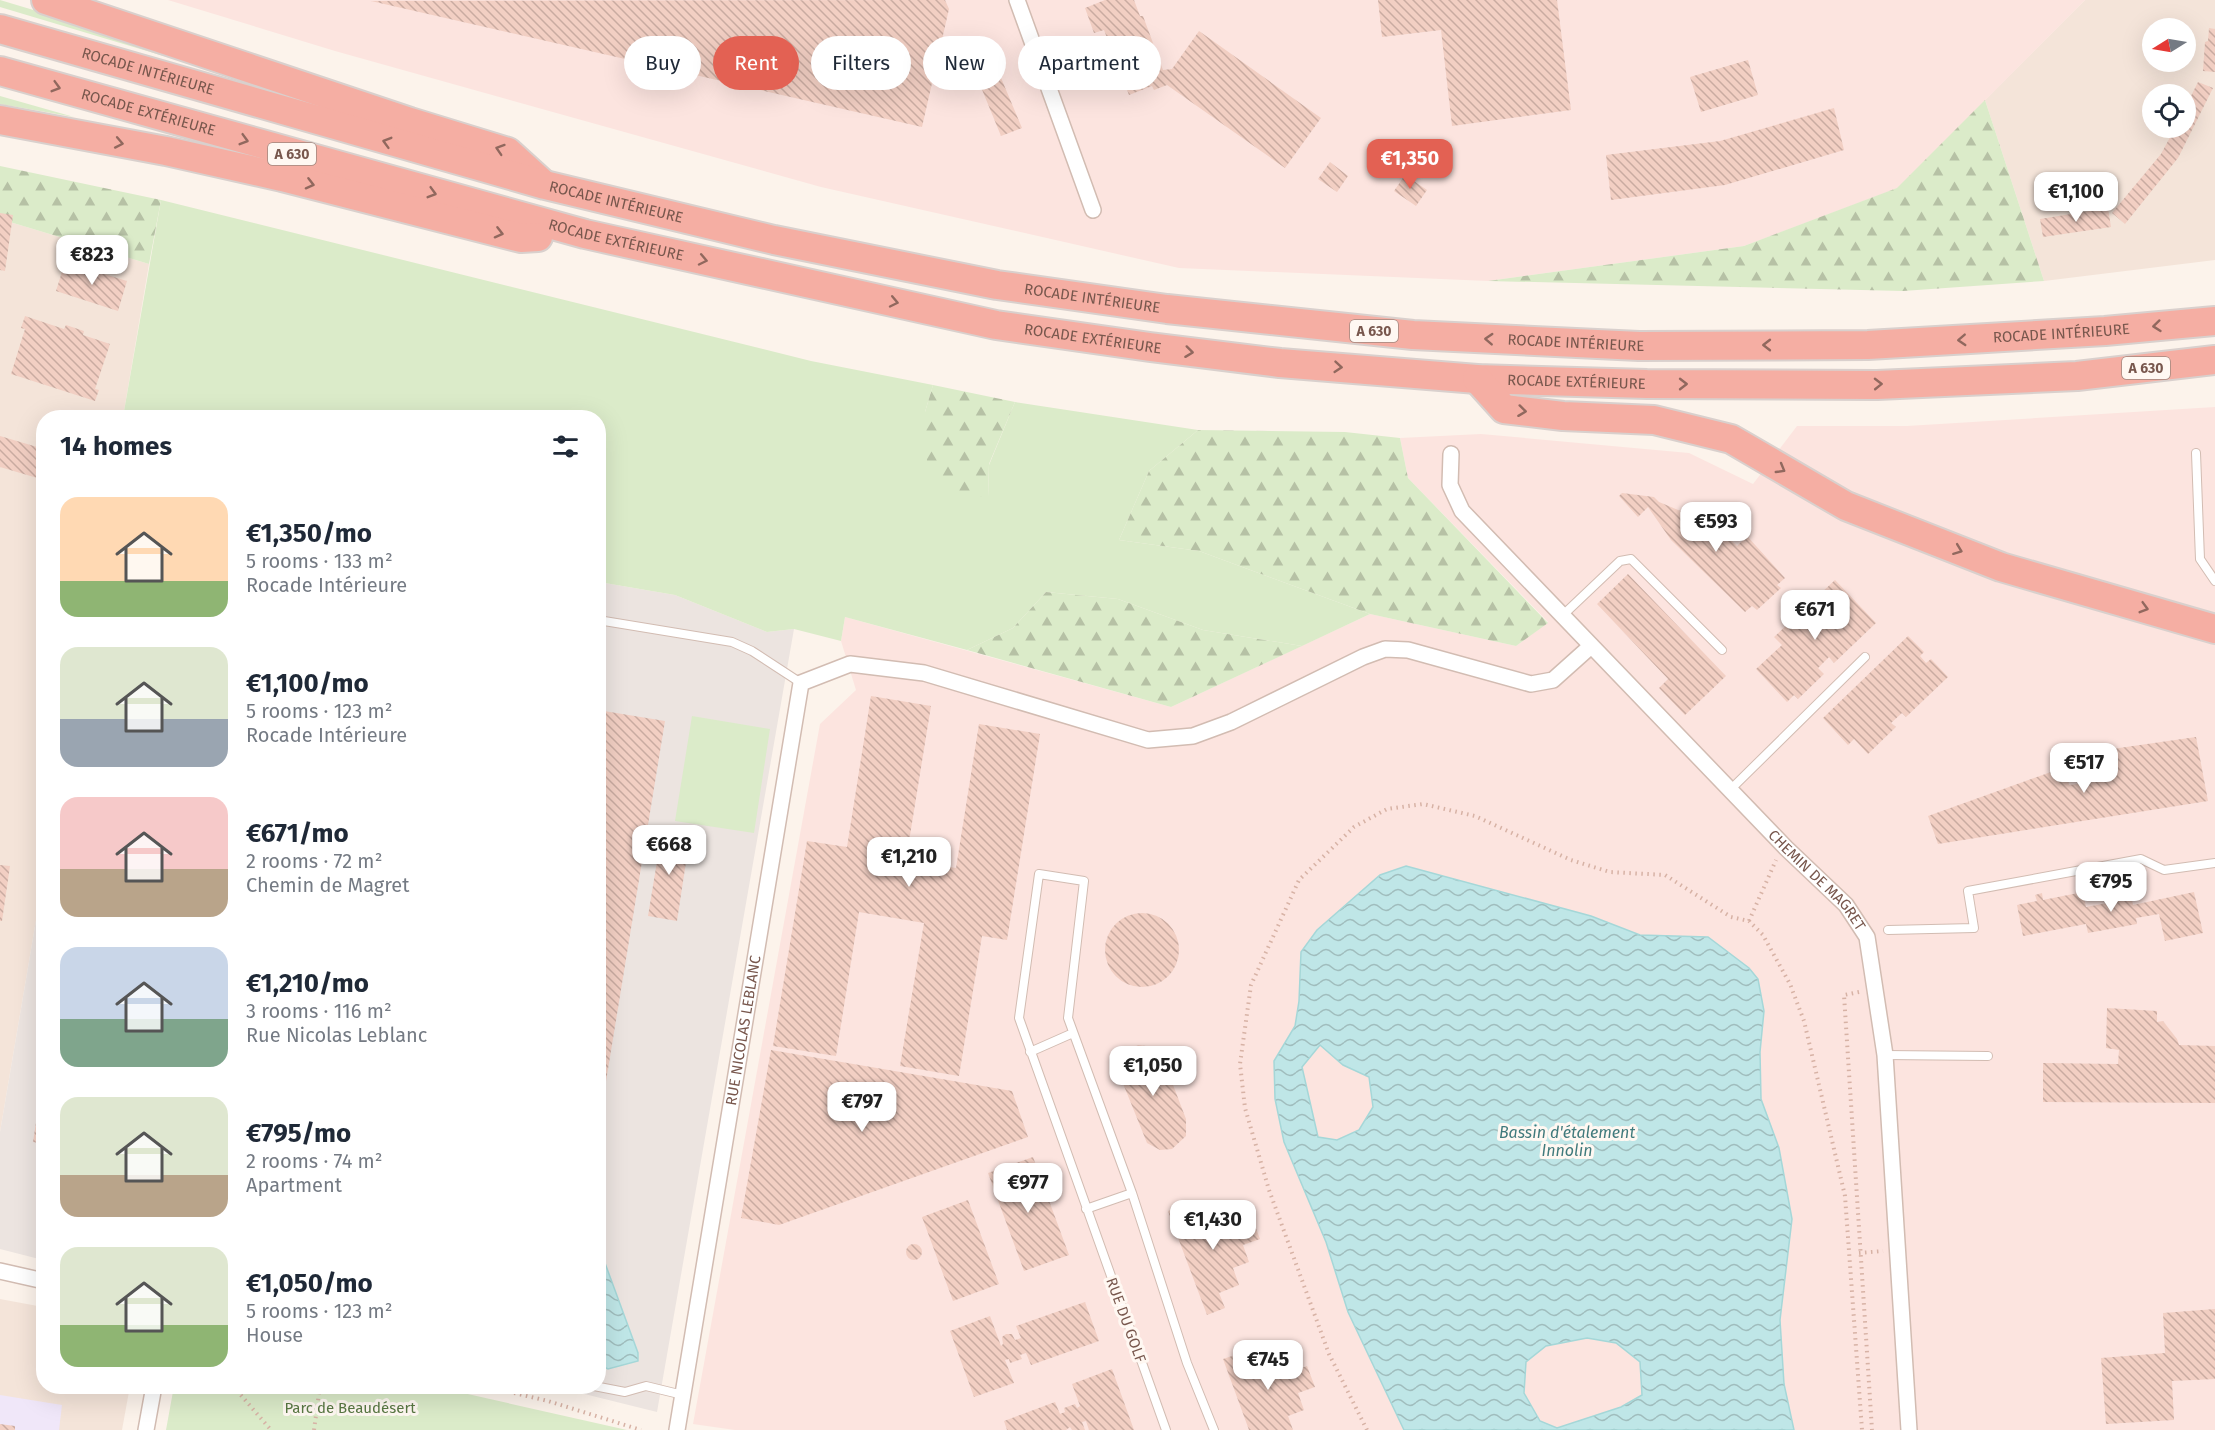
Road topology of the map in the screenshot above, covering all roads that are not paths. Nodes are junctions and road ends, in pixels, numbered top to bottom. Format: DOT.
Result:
graph roads {
  1 [pos="46,0"];
  2 [pos="103,0"];
  3 [pos="1017,0"];
  4 [pos="0,29"];
  5 [pos="0,71"];
  6 [pos="305,86"];
  7 [pos="0,120"];
  8 [pos="545,185"];
  9 [pos="1093,210"];
  10 [pos="585,234"];
  11 [pos="2215,321"];
  12 [pos="2215,360"];
  13 [pos="2215,372"];
  14 [pos="2077,376"];
  15 [pos="1477,379"];
  16 [pos="2196,453"];
  17 [pos="1450,454"];
  18 [pos="2215,581"];
  19 [pos="1562,616"];
  20 [pos="606,621"];
  21 [pos="2215,629"];
  22 [pos="1591,646"];
  23 [pos="1722,650"];
  24 [pos="1865,657"];
  25 [pos="801,682"];
  26 [pos="1730,790"];
  27 [pos="2215,863"];
  28 [pos="1888,930"];
  29 [pos="1074,1033"];
  30 [pos="1030,1052"];
  31 [pos="1885,1055"];
  32 [pos="1988,1056"];
  33 [pos="1132,1193"];
  34 [pos="1086,1209"];
  35 [pos="0,1271"];
  36 [pos="36,1279"];
  37 [pos="606,1388"];
  38 [pos="153,1394"];
  39 [pos="683,1395"];
  40 [pos="146,1430"];
  41 [pos="677,1430"];
  42 [pos="1166,1430"];
  43 [pos="1214,1430"];
  44 [pos="1909,1430"];
  1 -- 6 [label="highway"];
  2 -- 6 [label="highway"];
  3 -- 9 [label="street"];
  8 -- 4 [label="highway, ROCADE INTÉRIEURE / A 630, one-way"];
  5 -- 10 [label="highway, ROCADE EXTÉRIEURE / A 630, one-way"];
  8 -- 6 [label="highway, one-way"];
  7 -- 10 [label="highway, one-way"];
  11 -- 8 [label="highway, ROCADE INTÉRIEURE / A 630, one-way"];
  10 -- 15 [label="highway, ROCADE EXTÉRIEURE / A 630, one-way"];
  12 -- 14 [label="highway, ROCADE EXTÉRIEURE / A 630"];
  13 -- 14 [label="highway"];
  15 -- 14 [label="highway, ROCADE EXTÉRIEURE / A 630, one-way"];
  15 -- 21 [label="highway, one-way"];
  16 -- 18 [label="lane"];
  17 -- 19 [label="street, CHEMIN DE MAGRET"];
  19 -- 22 [label="street, CHEMIN DE MAGRET"];
  19 -- 23 [label="lane"];
  20 -- 25 [label="lane"];
  22 -- 25 [label="street"];
  22 -- 26 [label="street, CHEMIN DE MAGRET"];
  24 -- 26 [label="lane"];
  25 -- 39 [label="street, RUE NICOLAS LEBLANC"];
  26 -- 31 [label="street, CHEMIN DE MAGRET"];
  27 -- 28 [label="lane"];
  29 -- 30 [label="lane"];
  29 -- 30 [label="lane, RUE DU GOLF"];
  29 -- 33 [label="lane"];
  30 -- 34 [label="lane, RUE DU GOLF"];
  31 -- 32 [label="lane"];
  31 -- 44 [label="street, CHEMIN DE MAGRET"];
  33 -- 34 [label="lane"];
  33 -- 43 [label="lane"];
  34 -- 42 [label="lane, RUE DU GOLF"];
  35 -- 36 [label="street"];
  37 -- 39 [label="lane"];
  38 -- 40 [label="street"];
  39 -- 41 [label="street, RUE NICOLAS LEBLANC"];
}
